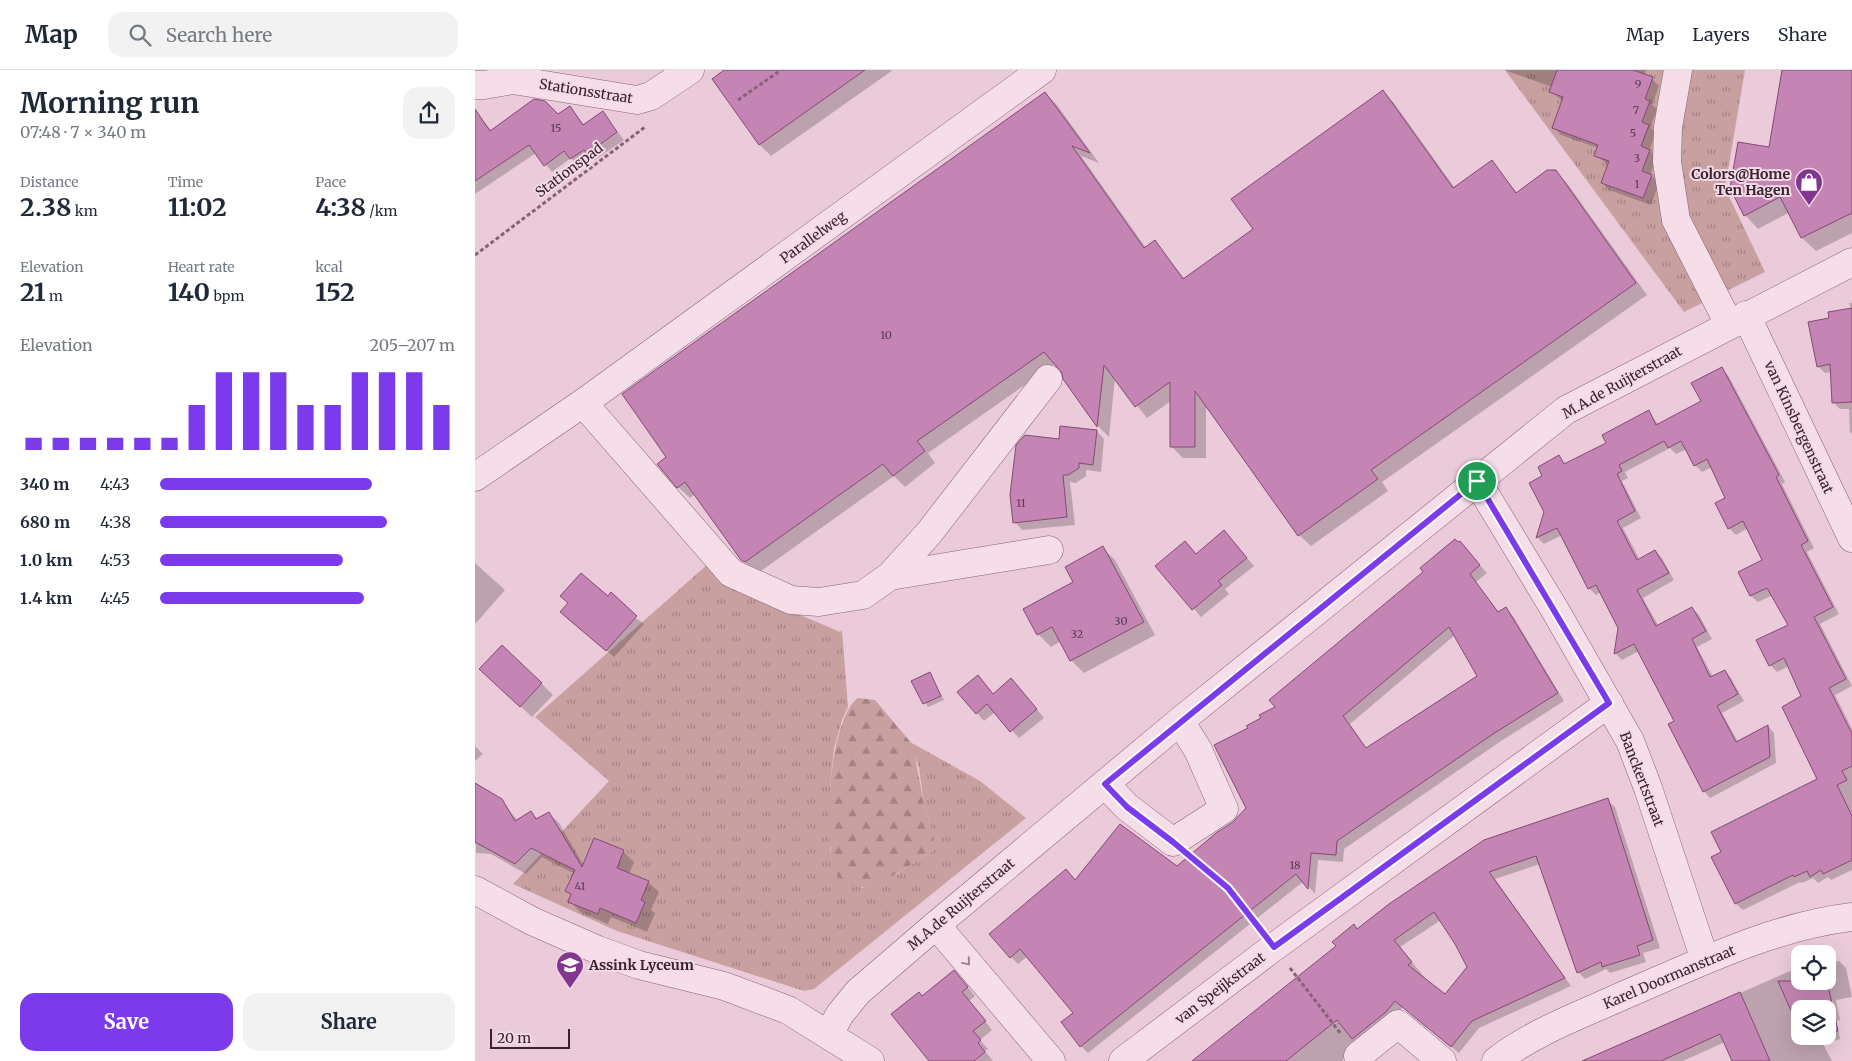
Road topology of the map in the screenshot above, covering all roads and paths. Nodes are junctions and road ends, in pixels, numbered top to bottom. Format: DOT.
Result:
graph roads {
  1 [pos="689,70"];
  2 [pos="781,70"];
  3 [pos="1043,70"];
  4 [pos="1677,70"];
  5 [pos="475,85"];
  6 [pos="651,96"];
  7 [pos="738,100"];
  8 [pos="475,255"];
  9 [pos="1852,262"];
  10 [pos="1738,320"];
  11 [pos="1048,379"];
  12 [pos="583,403"];
  13 [pos="475,477"];
  14 [pos="1477,481"];
  15 [pos="1852,538"];
  16 [pos="1049,550"];
  17 [pos="890,576"];
  18 [pos="1609,703"];
  19 [pos="1179,722"];
  20 [pos="1105,784"];
  21 [pos="1173,842"];
  22 [pos="475,890"];
  23 [pos="1852,917"];
  24 [pos="936,925"];
  25 [pos="1274,947"];
  26 [pos="1705,960"];
  27 [pos="829,1034"];
  28 [pos="1359,1058"];
  29 [pos="870,1061"];
  30 [pos="1051,1061"];
  31 [pos="1123,1061"];
  32 [pos="1442,1061"];
  33 [pos="1496,1061"];
  1 -- 6 [label="street, Stationsstraat"];
  2 -- 7 [label="path"];
  3 -- 12 [label="street, Parallelweg"];
  4 -- 10 [label="street, van Kinsbergenstraat"];
  5 -- 6 [label="street, Stationsstraat"];
  6 -- 8 [label="path, Stationspad"];
  9 -- 10 [label="street, M.A.de Ruijterstraat"];
  10 -- 14 [label="street, M.A.de Ruijterstraat"];
  10 -- 15 [label="street, van Kinsbergenstraat"];
  11 -- 17 [label="street"];
  12 -- 13 [label="street, Parallelweg"];
  12 -- 17 [label="street"];
  14 -- 18 [label="street, Banckertstraat"];
  14 -- 19 [label="street, M.A.de Ruijterstraat"];
  16 -- 17 [label="street"];
  18 -- 25 [label="street, van Speijkstraat"];
  18 -- 26 [label="street, Banckertstraat"];
  19 -- 20 [label="street, M.A.de Ruijterstraat"];
  19 -- 21 [label="street"];
  20 -- 21 [label="street"];
  20 -- 24 [label="street, M.A.de Ruijterstraat"];
  21 -- 25 [label="path"];
  22 -- 27 [label="street"];
  23 -- 26 [label="street, Karel Doormanstraat"];
  24 -- 27 [label="street, M.A.de Ruijterstraat"];
  24 -- 30 [label="street, one-way"];
  25 -- 28 [label="path"];
  25 -- 31 [label="street, van Speijkstraat"];
  26 -- 33 [label="street, Karel Doormanstraat"];
  27 -- 29 [label="street"];
  28 -- 32 [label="street"];
}
